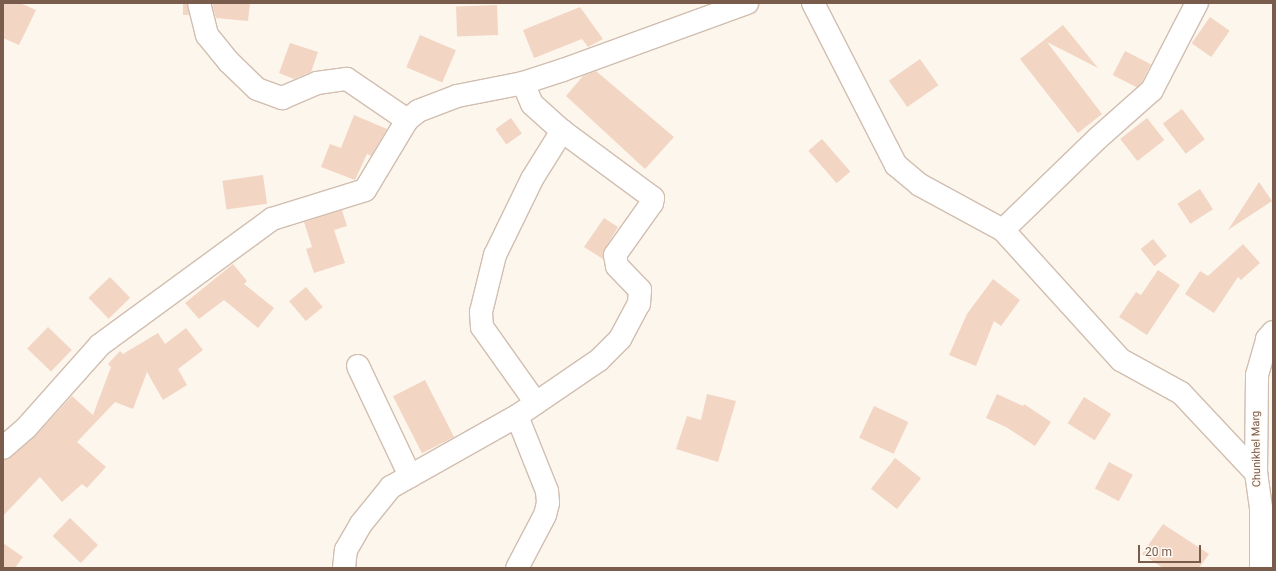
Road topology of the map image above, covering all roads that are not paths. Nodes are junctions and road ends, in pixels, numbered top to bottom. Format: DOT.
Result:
graph roads {
  1 [pos="199,3"];
  2 [pos="748,3"];
  3 [pos="813,3"];
  4 [pos="1197,3"];
  5 [pos="523,83"];
  6 [pos="407,120"];
  7 [pos="562,131"];
  8 [pos="1003,230"];
  9 [pos="1273,332"];
  10 [pos="358,366"];
  11 [pos="536,403"];
  12 [pos="517,416"];
  13 [pos="3,448"];
  14 [pos="1256,473"];
  15 [pos="410,476"];
  16 [pos="344,568"];
  17 [pos="517,568"];
  18 [pos="1261,568"];
  1 -- 6 [label="street"];
  2 -- 5 [label="street"];
  3 -- 8 [label="street"];
  4 -- 8 [label="street"];
  5 -- 6 [label="street"];
  5 -- 7 [label="street"];
  6 -- 13 [label="street"];
  7 -- 11 [label="street"];
  7 -- 11 [label="street"];
  8 -- 14 [label="street"];
  9 -- 14 [label="street, Chunikhel Marg"];
  10 -- 15 [label="street"];
  11 -- 12 [label="street"];
  12 -- 15 [label="street"];
  12 -- 17 [label="street"];
  14 -- 18 [label="street, Chunikhel Marg"];
  15 -- 16 [label="street"];
}
